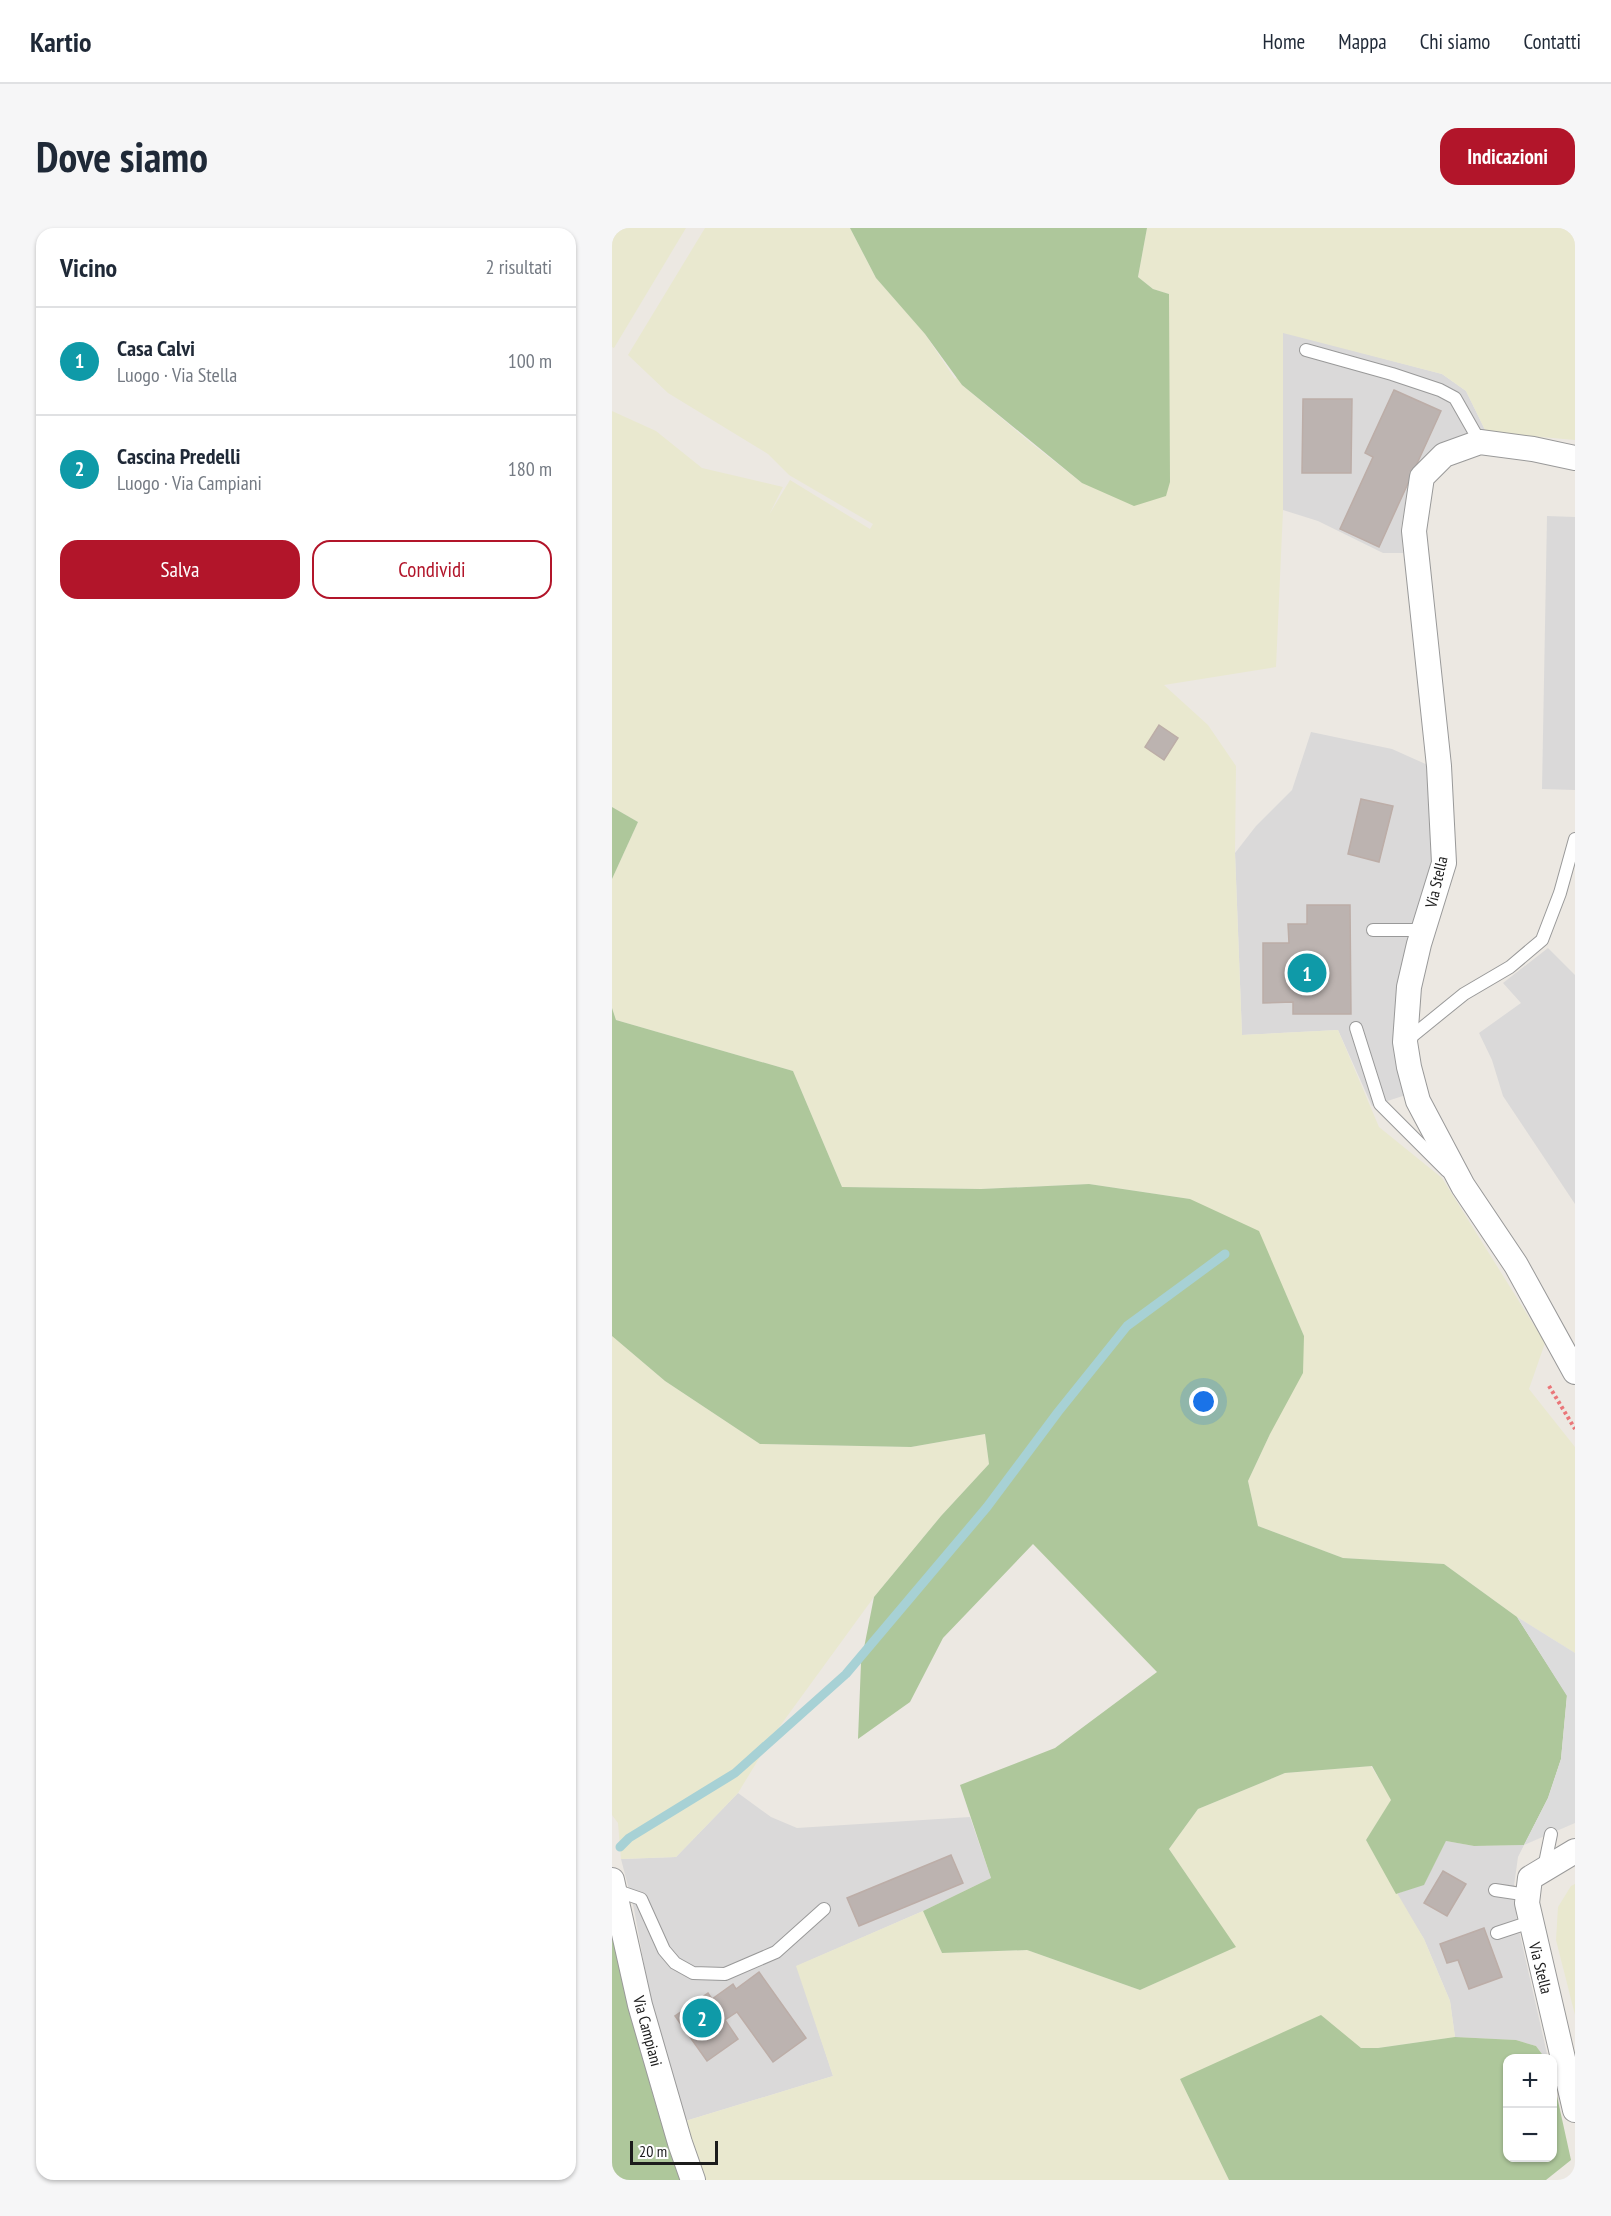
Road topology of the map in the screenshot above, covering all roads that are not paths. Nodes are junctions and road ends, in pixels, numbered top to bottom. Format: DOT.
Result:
graph roads {
  1 [pos="1306,350"];
  2 [pos="1480,442"];
  3 [pos="1575,458"];
  4 [pos="1575,839"];
  5 [pos="1373,930"];
  6 [pos="1424,930"];
  7 [pos="1356,1028"];
  8 [pos="1406,1042"];
  9 [pos="1463,1186"];
  10 [pos="1571,1358"];
  11 [pos="1551,1834"];
  12 [pos="1575,1851"];
  13 [pos="1543,1870"];
  14 [pos="614,1885"];
  15 [pos="1495,1890"];
  16 [pos="1528,1895"];
  17 [pos="824,1909"];
  18 [pos="1530,1922"];
  19 [pos="1497,1933"];
  20 [pos="1575,2110"];
  21 [pos="693,2180"];
  1 -- 2 [label="lane"];
  2 -- 3 [label="street, Via Stella"];
  2 -- 6 [label="street, Via Stella"];
  4 -- 8 [label="lane"];
  5 -- 6 [label="lane"];
  6 -- 8 [label="street, Via Stella"];
  7 -- 9 [label="lane"];
  8 -- 9 [label="street, Via Stella"];
  9 -- 10 [label="street, Via Stella"];
  11 -- 13 [label="lane"];
  12 -- 13 [label="street"];
  13 -- 16 [label="street"];
  14 -- 17 [label="lane"];
  14 -- 21 [label="street, Via Campiani"];
  15 -- 16 [label="lane"];
  16 -- 18 [label="street, Via Stella"];
  18 -- 19 [label="lane"];
  18 -- 20 [label="street, Via Stella"];
}
